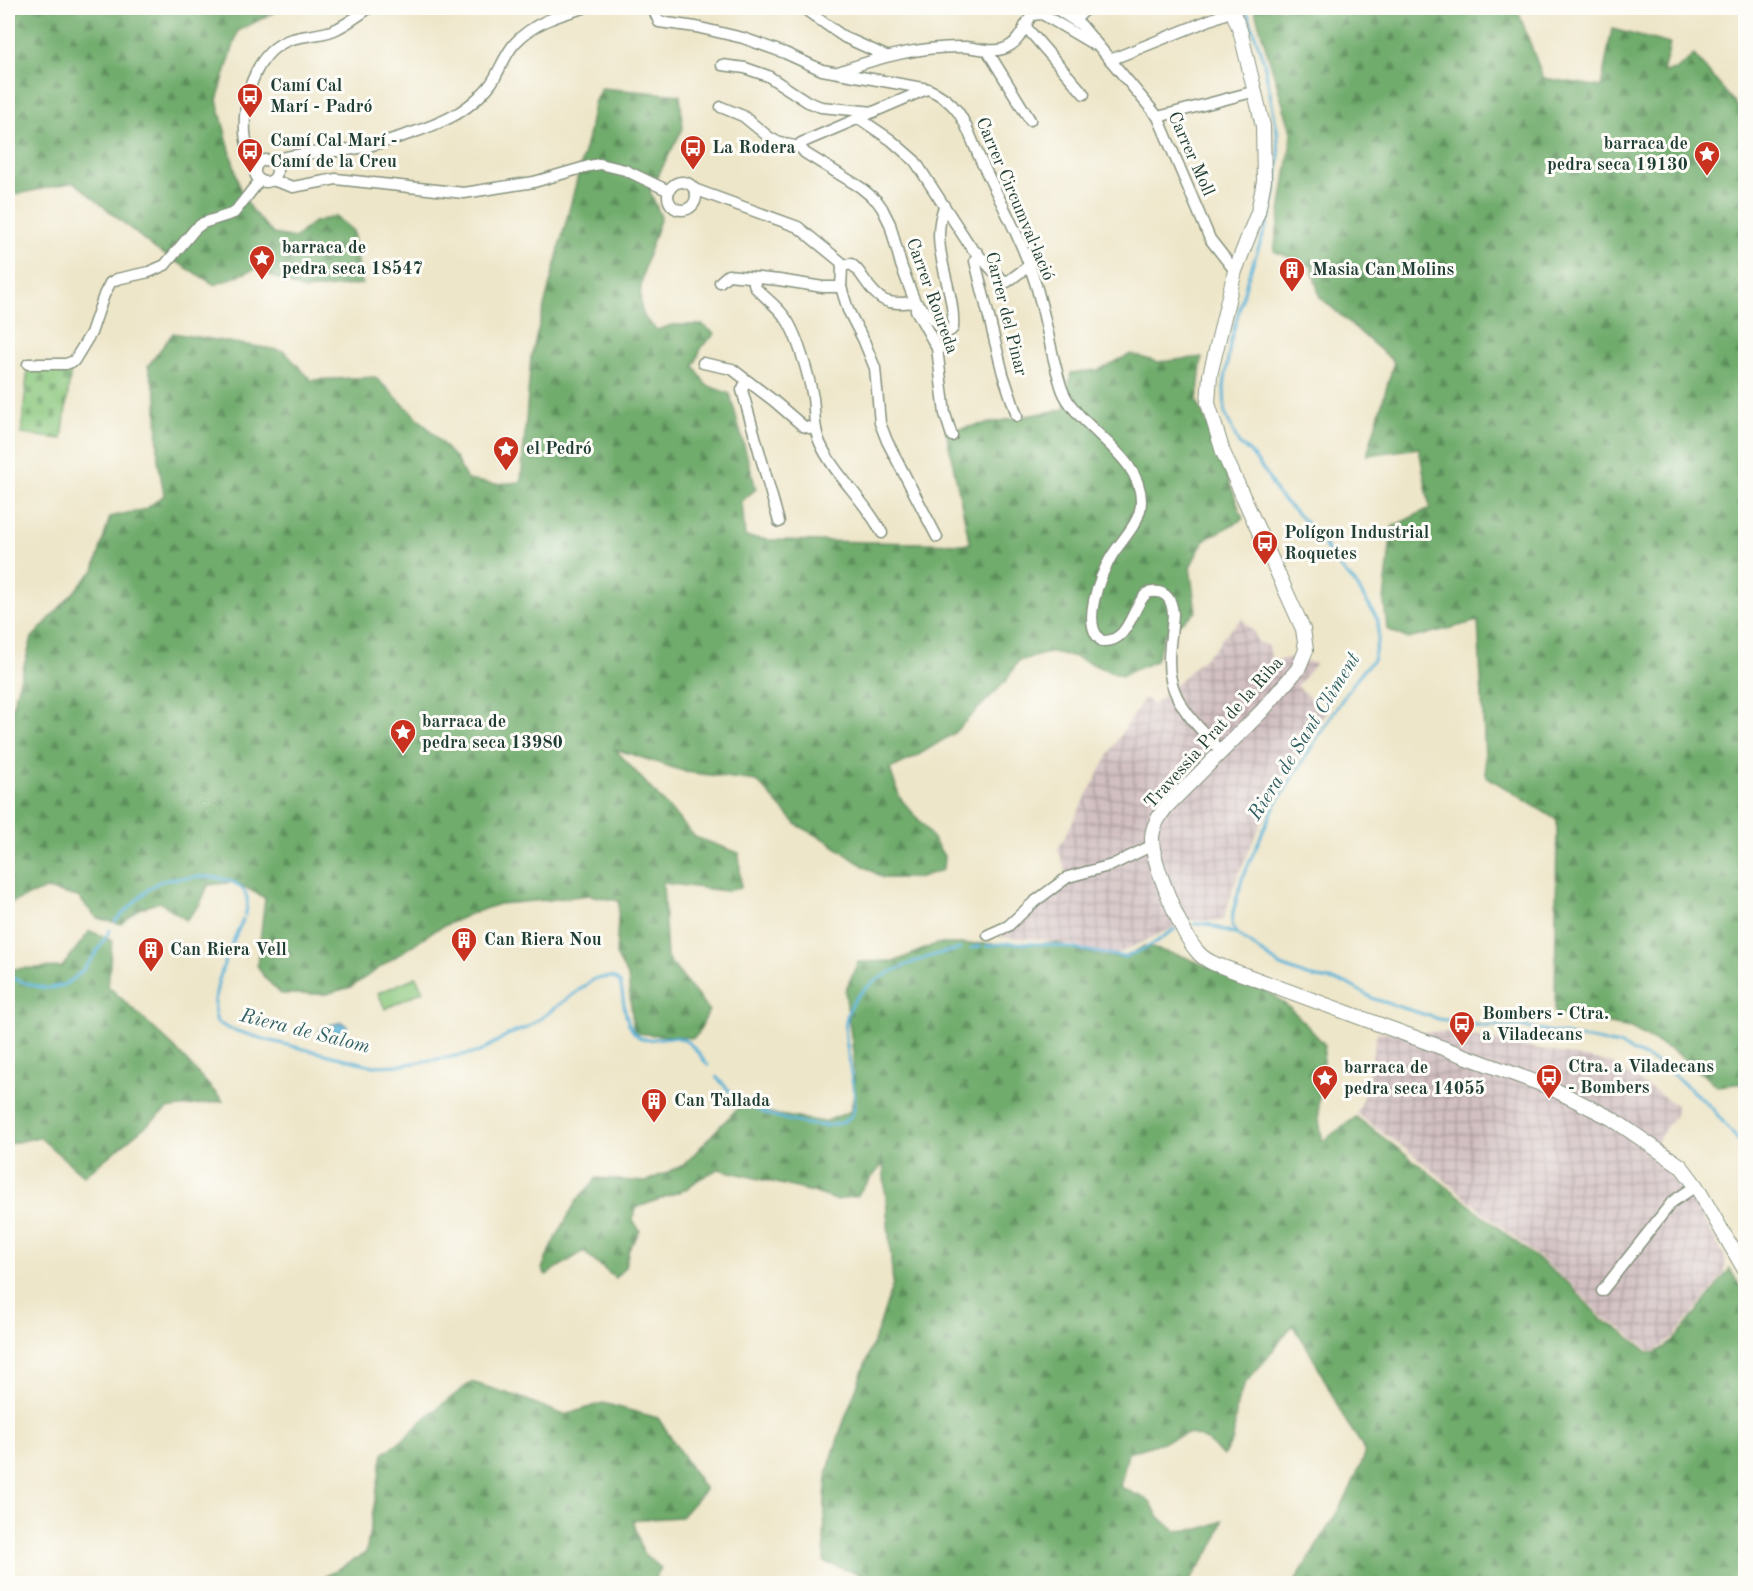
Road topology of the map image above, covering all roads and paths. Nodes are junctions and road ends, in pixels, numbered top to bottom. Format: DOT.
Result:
graph roads {
  1 [pos="369,8"];
  2 [pos="584,8"];
  3 [pos="653,8"];
  4 [pos="803,8"];
  5 [pos="1055,8"];
  6 [pos="1086,8"];
  7 [pos="1232,9"];
  8 [pos="1075,20"];
  9 [pos="1025,26"];
  10 [pos="1100,49"];
  11 [pos="987,50"];
  12 [pos="886,56"];
  13 [pos="1110,60"];
  14 [pos="722,65"];
  15 [pos="838,72"];
  16 [pos="906,86"];
  17 [pos="928,89"];
  18 [pos="1256,91"];
  19 [pos="1084,94"];
  20 [pos="904,99"];
  21 [pos="721,107"];
  22 [pos="875,112"];
  23 [pos="1158,117"];
  24 [pos="860,119"];
  25 [pos="1030,120"];
  26 [pos="800,147"];
  27 [pos="272,161"];
  28 [pos="257,164"];
  29 [pos="260,180"];
  30 [pos="272,180"];
  31 [pos="694,189"];
  32 [pos="669,191"];
  33 [pos="944,207"];
  34 [pos="978,253"];
  35 [pos="1029,265"];
  36 [pos="842,266"];
  37 [pos="1235,272"];
  38 [pos="758,278"];
  39 [pos="720,282"];
  40 [pos="841,287"];
  41 [pos="915,302"];
  42 [pos="703,363"];
  43 [pos="28,364"];
  44 [pos="750,383"];
  45 [pos="1017,416"];
  46 [pos="816,430"];
  47 [pos="952,436"];
  48 [pos="779,522"];
  49 [pos="882,533"];
  50 [pos="937,537"];
  51 [pos="1222,752"];
  52 [pos="1153,845"];
  53 [pos="988,935"];
  54 [pos="1696,1185"];
  55 [pos="1746,1272"];
  56 [pos="1602,1291"];
  1 -- 28 [label="street"];
  2 -- 27 [label="street"];
  3 -- 15 [label="street, Carrer Circumval·lació"];
  4 -- 12 [label="street"];
  5 -- 8 [label="street, Carrer Moll"];
  6 -- 8 [label="street"];
  7 -- 13 [label="street"];
  7 -- 18 [label="street, Travessia Prat de la Riba"];
  8 -- 10 [label="street, Carrer Moll"];
  9 -- 10 [label="street"];
  9 -- 11 [label="street"];
  9 -- 19 [label="street"];
  10 -- 13 [label="street, Carrer Moll"];
  11 -- 12 [label="street"];
  11 -- 25 [label="street"];
  12 -- 15 [label="street"];
  13 -- 23 [label="street, Carrer Moll"];
  14 -- 22 [label="street"];
  15 -- 16 [label="street, Carrer Circumval·lació"];
  16 -- 17 [label="street, Carrer Circumval·lació"];
  16 -- 20 [label="street"];
  17 -- 20 [label="street"];
  17 -- 35 [label="street, Carrer Circumval·lació"];
  18 -- 23 [label="street"];
  18 -- 37 [label="street, Travessia Prat de la Riba"];
  20 -- 22 [label="street"];
  21 -- 26 [label="street"];
  22 -- 24 [label="street"];
  23 -- 37 [label="street, Carrer Moll"];
  24 -- 26 [label="street"];
  24 -- 33 [label="street, Carrer del Pinar"];
  26 -- 41 [label="street, Carrer Roureda"];
  27 -- 28 [label="street"];
  27 -- 30 [label="street"];
  28 -- 29 [label="street"];
  29 -- 30 [label="street"];
  29 -- 43 [label="street"];
  30 -- 32 [label="street"];
  31 -- 32 [label="street"];
  31 -- 32 [label="street"];
  31 -- 36 [label="street"];
  33 -- 34 [label="street, Carrer del Pinar"];
  33 -- 41 [label="street"];
  34 -- 35 [label="street"];
  34 -- 45 [label="street, Carrer del Pinar"];
  35 -- 51 [label="street, Carrer Circumval·lació"];
  36 -- 40 [label="street"];
  36 -- 41 [label="street"];
  37 -- 51 [label="street, Travessia Prat de la Riba"];
  38 -- 39 [label="street"];
  38 -- 40 [label="street"];
  38 -- 46 [label="street"];
  40 -- 50 [label="street"];
  41 -- 47 [label="street, Carrer Roureda"];
  42 -- 44 [label="street"];
  44 -- 46 [label="street"];
  44 -- 48 [label="street"];
  46 -- 49 [label="street"];
  51 -- 52 [label="street, Travessia Prat de la Riba"];
  52 -- 53 [label="street"];
  52 -- 54 [label="street"];
  54 -- 55 [label="street"];
  54 -- 56 [label="street"];
}
